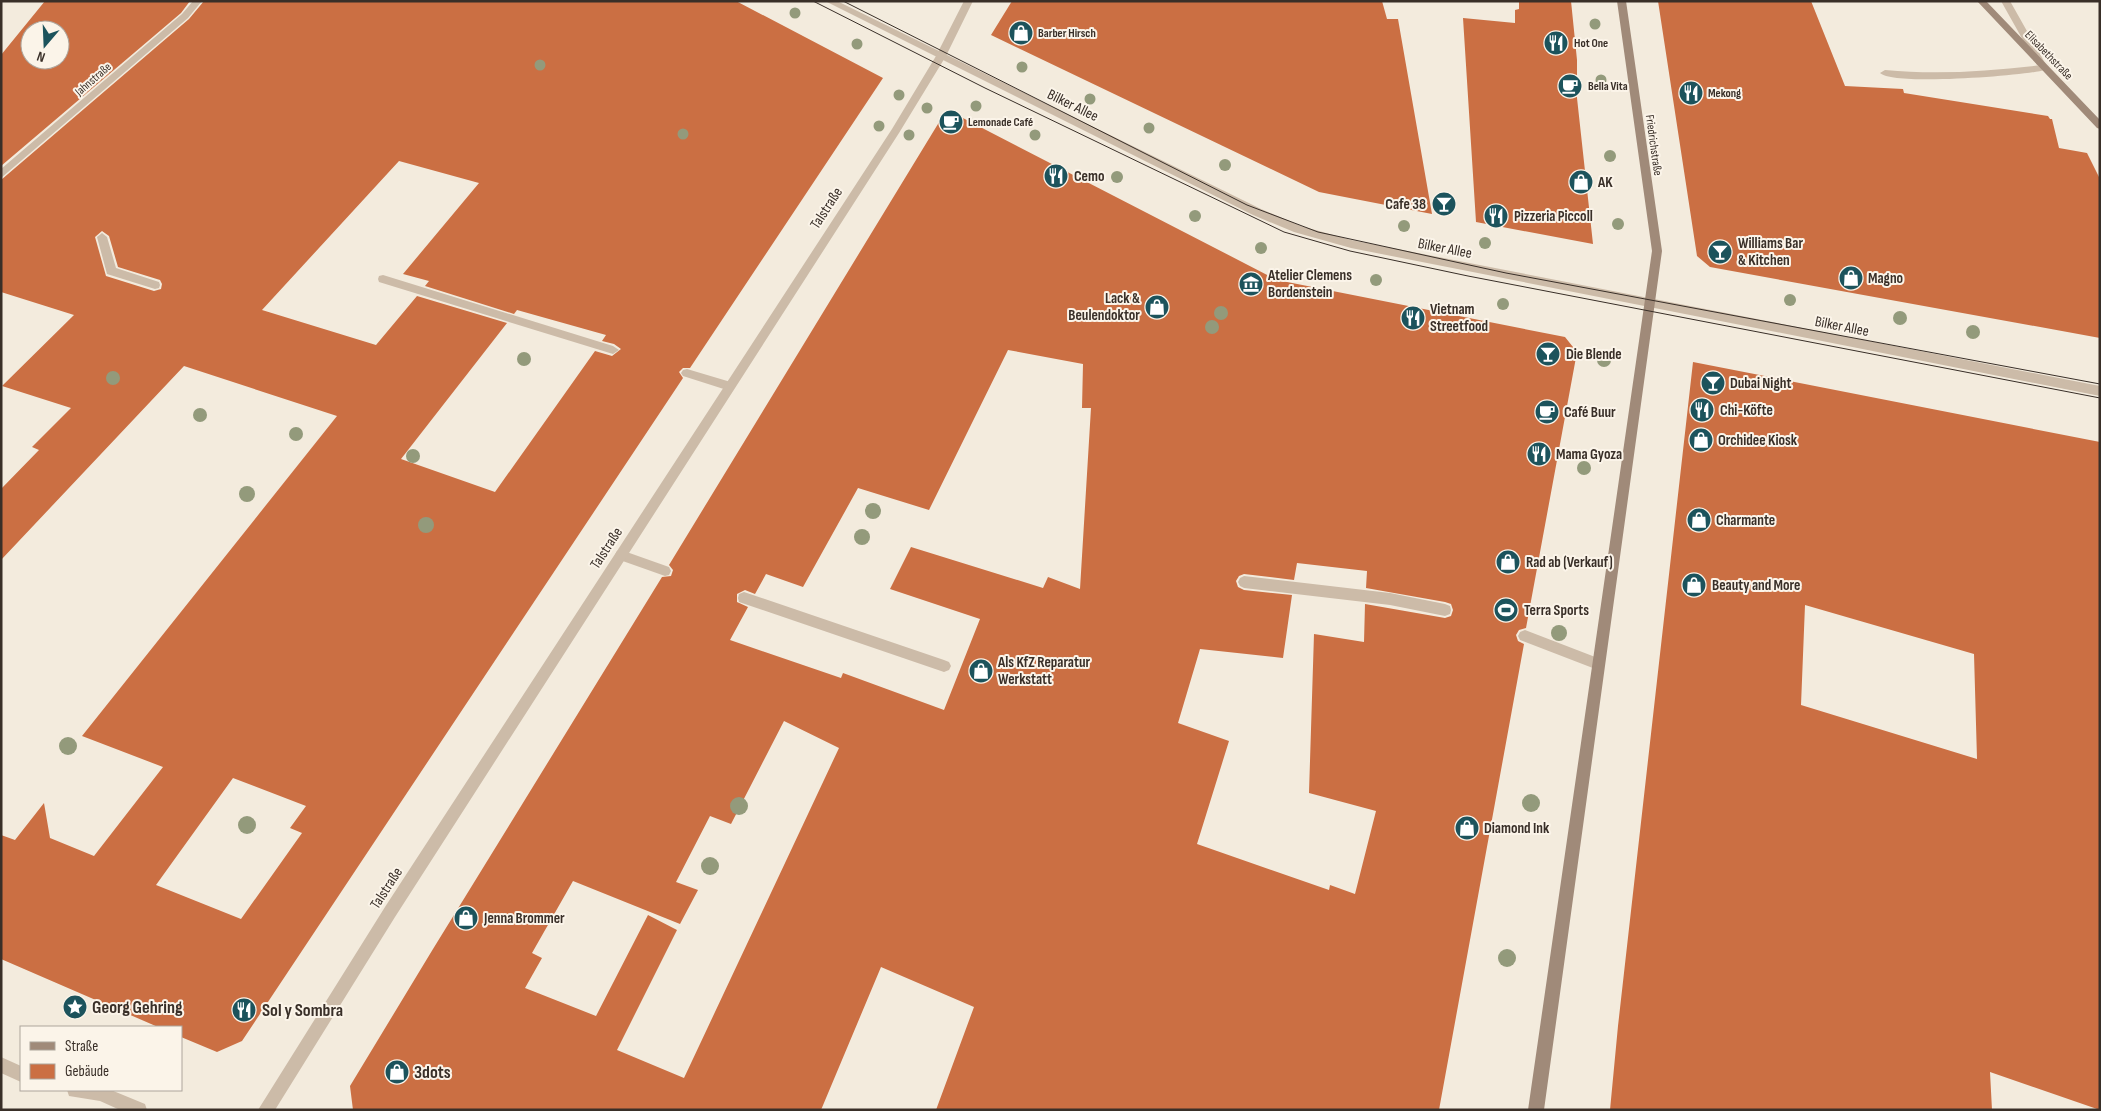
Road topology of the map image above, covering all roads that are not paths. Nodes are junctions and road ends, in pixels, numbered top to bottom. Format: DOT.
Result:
graph roads {
  1 [pos="198,1"];
  2 [pos="829,1"];
  3 [pos="969,1"];
  4 [pos="1621,1"];
  5 [pos="1981,1"];
  6 [pos="2005,1"];
  7 [pos="941,56"];
  8 [pos="2042,68"];
  9 [pos="1885,73"];
  10 [pos="2100,126"];
  11 [pos="1,175"];
  12 [pos="102,237"];
  13 [pos="383,279"];
  14 [pos="155,285"];
  15 [pos="1650,298"];
  16 [pos="613,350"];
  17 [pos="687,373"];
  18 [pos="730,386"];
  19 [pos="2100,391"];
  20 [pos="620,555"];
  21 [pos="666,571"];
  22 [pos="1244,582"];
  23 [pos="744,598"];
  24 [pos="1445,610"];
  25 [pos="1525,636"];
  26 [pos="1598,664"];
  27 [pos="944,666"];
  28 [pos="1,1065"];
  29 [pos="20,1074"];
  30 [pos="81,1091"];
  31 [pos="139,1110"];
  32 [pos="266,1110"];
  33 [pos="1536,1110"];
  1 -- 11 [label="street, Jahnstraße"];
  2 -- 7 [label="street, Bilker Allee"];
  3 -- 7 [label="street, Talstraße"];
  4 -- 15 [label="main road, Friedrichstraße"];
  5 -- 8 [label="main road, Elisabethstraße"];
  6 -- 8 [label="street"];
  7 -- 15 [label="street, Bilker Allee"];
  7 -- 18 [label="street, Talstraße"];
  8 -- 9 [label="street"];
  8 -- 10 [label="main road, Elisabethstraße"];
  12 -- 14 [label="street"];
  13 -- 16 [label="street"];
  15 -- 19 [label="street, Bilker Allee"];
  15 -- 26 [label="main road, Friedrichstraße"];
  17 -- 18 [label="street"];
  18 -- 20 [label="street, Talstraße"];
  20 -- 21 [label="street"];
  20 -- 32 [label="street, Talstraße"];
  22 -- 24 [label="street"];
  23 -- 27 [label="street"];
  25 -- 26 [label="street"];
  26 -- 33 [label="main road, Friedrichstraße"];
  28 -- 29 [label="street"];
  30 -- 31 [label="street"];
}
